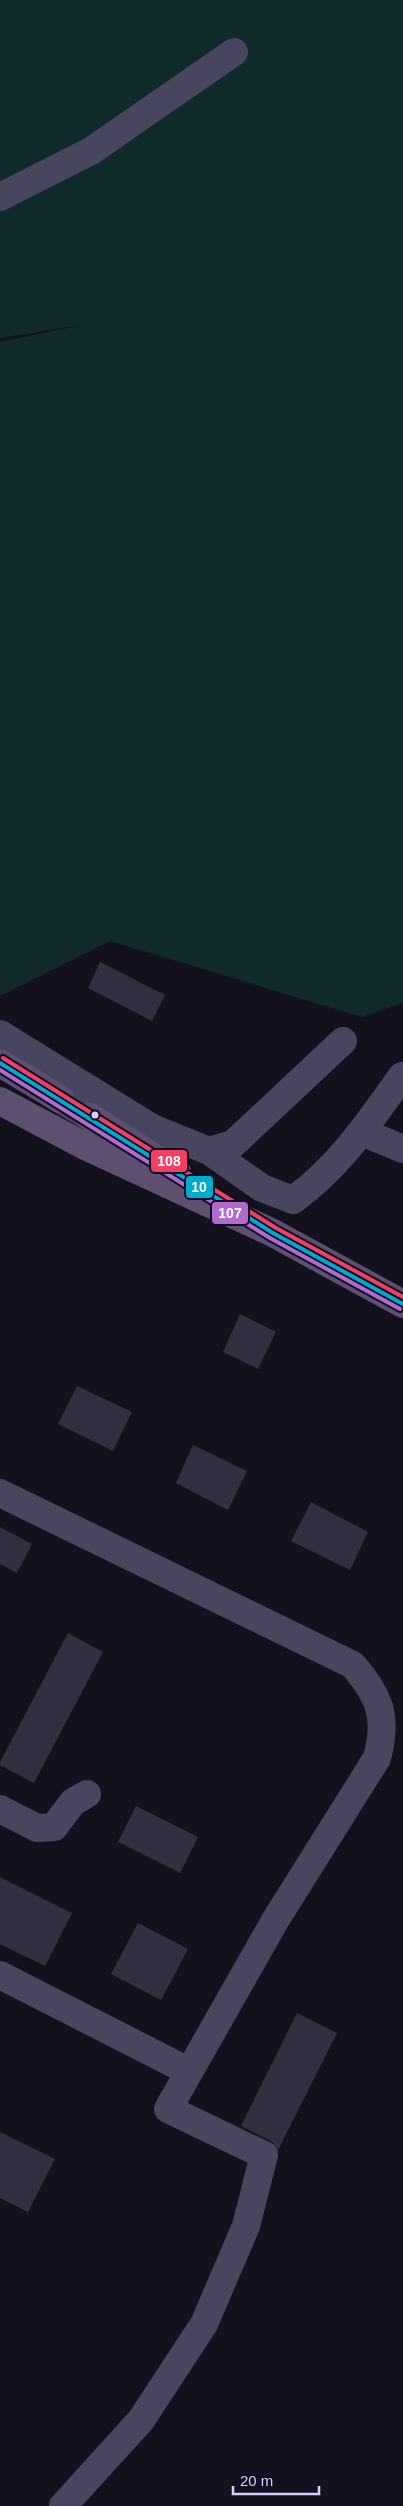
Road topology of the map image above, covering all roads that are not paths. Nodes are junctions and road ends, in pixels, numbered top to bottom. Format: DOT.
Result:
graph roads {
  1 [pos="234,52"];
  2 [pos="0,197"];
  3 [pos="0,1034"];
  4 [pos="343,1041"];
  5 [pos="0,1063"];
  6 [pos="402,1076"];
  7 [pos="60,1099"];
  8 [pos="0,1101"];
  9 [pos="90,1117"];
  10 [pos="362,1132"];
  11 [pos="403,1149"];
  12 [pos="209,1151"];
  13 [pos="273,1233"];
  14 [pos="403,1304"];
  15 [pos="0,1493"];
  16 [pos="87,1794"];
  17 [pos="0,1809"];
  18 [pos="0,1975"];
  19 [pos="188,2070"];
  20 [pos="64,2506"];
  1 -- 2 [label="street"];
  3 -- 12 [label="street"];
  4 -- 12 [label="street"];
  5 -- 7 [label="main road"];
  6 -- 10 [label="street"];
  7 -- 9 [label="street"];
  8 -- 13 [label="main road"];
  9 -- 13 [label="main road"];
  10 -- 11 [label="street"];
  10 -- 12 [label="street"];
  13 -- 14 [label="main road"];
  15 -- 19 [label="street"];
  16 -- 17 [label="street"];
  18 -- 19 [label="street"];
  19 -- 20 [label="street"];
}
